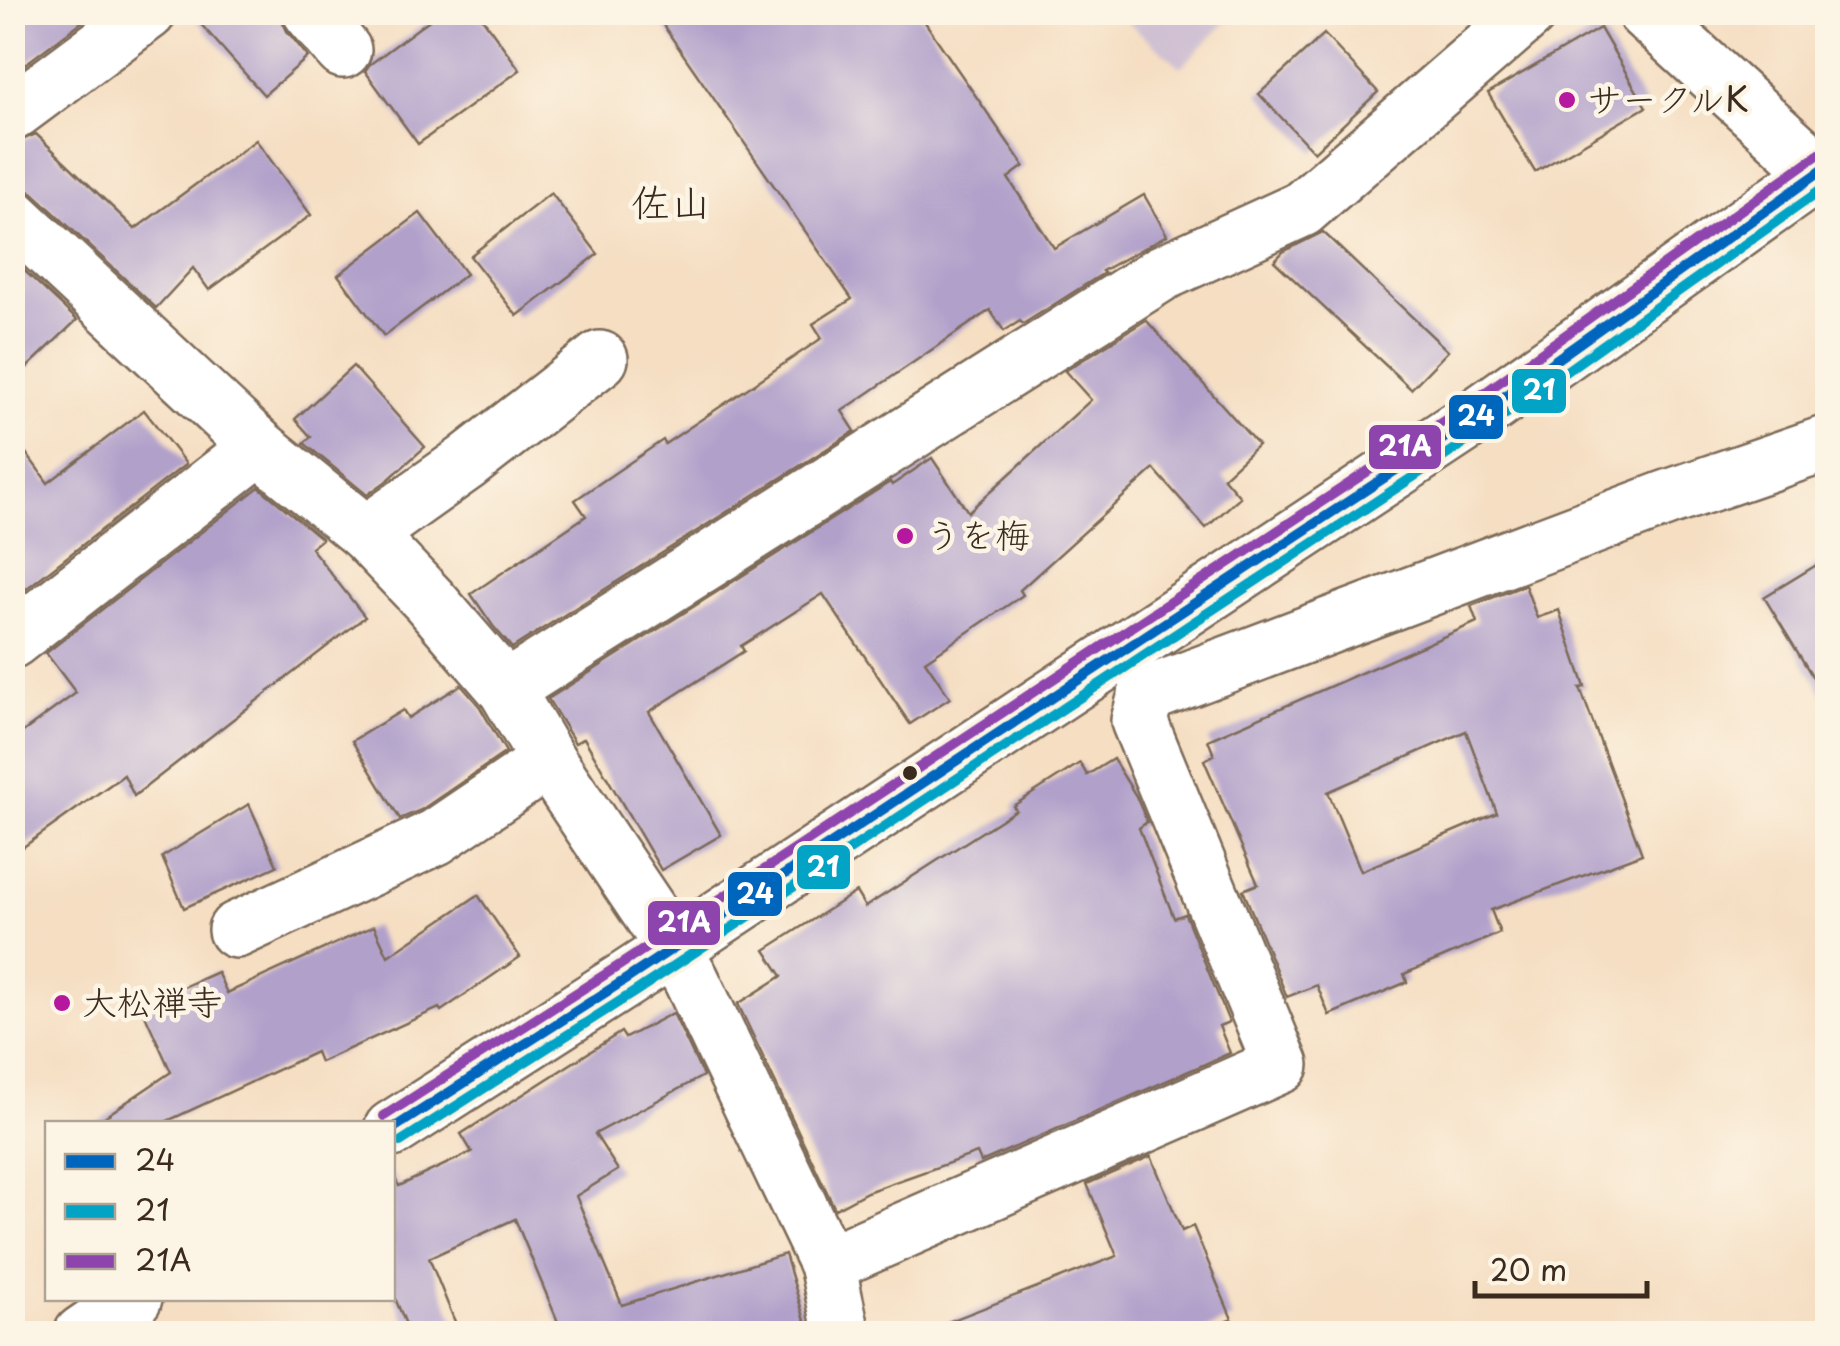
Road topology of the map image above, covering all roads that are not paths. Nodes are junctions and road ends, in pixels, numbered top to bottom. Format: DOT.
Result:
graph roads {
  1 [pos="148,12"];
  2 [pos="1529,12"];
  3 [pos="1644,12"];
  4 [pos="12,113"];
  5 [pos="1825,171"];
  6 [pos="12,216"];
  7 [pos="600,359"];
  8 [pos="1828,443"];
  9 [pos="258,447"];
  10 [pos="366,534"];
  11 [pos="12,640"];
  12 [pos="1132,676"];
  13 [pos="506,689"];
  14 [pos="548,761"];
  15 [pos="236,930"];
  16 [pos="672,947"];
  17 [pos="395,1127"];
  18 [pos="827,1264"];
  19 [pos="130,1301"];
  20 [pos="82,1334"];
  21 [pos="842,1334"];
  1 -- 4 [label="street"];
  2 -- 13 [label="street"];
  3 -- 5 [label="street"];
  5 -- 12 [label="street"];
  6 -- 9 [label="street"];
  7 -- 10 [label="street"];
  8 -- 12 [label="street"];
  9 -- 10 [label="street"];
  9 -- 11 [label="street"];
  10 -- 13 [label="street"];
  12 -- 16 [label="street"];
  12 -- 18 [label="street"];
  13 -- 14 [label="street"];
  14 -- 15 [label="street"];
  14 -- 16 [label="street"];
  16 -- 17 [label="street"];
  16 -- 18 [label="street"];
  18 -- 21 [label="street"];
  19 -- 20 [label="street"];
}
